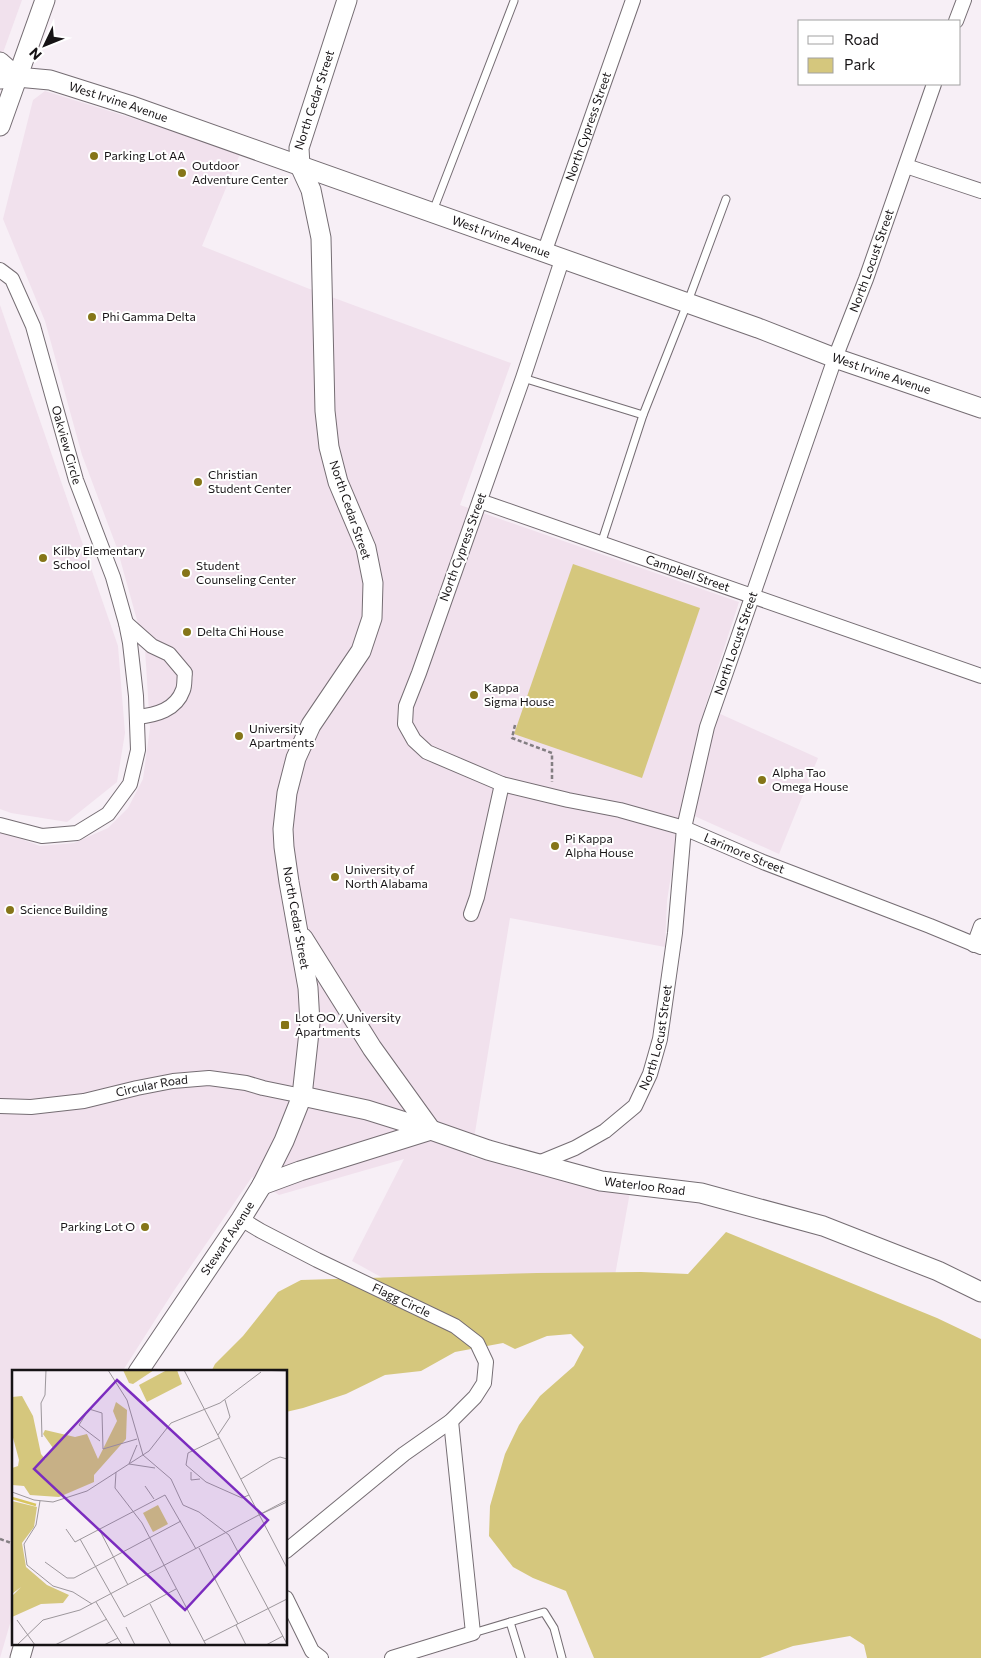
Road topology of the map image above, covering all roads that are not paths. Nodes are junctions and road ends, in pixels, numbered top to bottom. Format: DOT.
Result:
graph roads {
  1 [pos="45,0"];
  2 [pos="348,0"];
  3 [pos="514,0"];
  4 [pos="633,0"];
  5 [pos="964,0"];
  6 [pos="956,20"];
  7 [pos="0,62"];
  8 [pos="9,78"];
  9 [pos="934,85"];
  10 [pos="0,126"];
  11 [pos="300,166"];
  12 [pos="906,166"];
  13 [pos="981,191"];
  14 [pos="726,199"];
  15 [pos="432,214"];
  16 [pos="544,253"];
  17 [pos="562,260"];
  18 [pos="0,270"];
  19 [pos="687,304"];
  20 [pos="835,358"];
  21 [pos="523,378"];
  22 [pos="981,408"];
  23 [pos="643,415"];
  24 [pos="480,501"];
  25 [pos="601,544"];
  26 [pos="751,596"];
  27 [pos="126,623"];
  28 [pos="981,676"];
  29 [pos="137,717"];
  30 [pos="502,784"];
  31 [pos="0,825"];
  32 [pos="684,828"];
  33 [pos="471,914"];
  34 [pos="981,926"];
  35 [pos="298,930"];
  36 [pos="978,946"];
  37 [pos="302,1096"];
  38 [pos="0,1106"];
  39 [pos="431,1130"];
  40 [pos="536,1164"];
  41 [pos="262,1185"];
  42 [pos="241,1219"];
  43 [pos="981,1292"];
  44 [pos="139,1370"];
  45 [pos="451,1421"];
  46 [pos="288,1549"];
  47 [pos="288,1602"];
  48 [pos="510,1622"];
  49 [pos="473,1633"];
  50 [pos="322,1658"];
  51 [pos="392,1658"];
  52 [pos="521,1658"];
  53 [pos="562,1658"];
  1 -- 8 [label="street"];
  2 -- 11 [label="street, North Cedar Street"];
  3 -- 15 [label="lane"];
  4 -- 16 [label="street, North Cypress Street"];
  5 -- 6 [label="street"];
  7 -- 8 [label="street"];
  8 -- 10 [label="street"];
  8 -- 11 [label="street, West Irvine Avenue"];
  9 -- 12 [label="street, North Locust Street"];
  11 -- 15 [label="street, West Irvine Avenue"];
  11 -- 35 [label="street, North Cedar Street"];
  12 -- 13 [label="street"];
  12 -- 20 [label="street, North Locust Street"];
  14 -- 19 [label="lane"];
  15 -- 16 [label="street, West Irvine Avenue"];
  16 -- 17 [label="street, West Irvine Avenue"];
  17 -- 19 [label="street, West Irvine Avenue"];
  17 -- 21 [label="street, North Cypress Street"];
  18 -- 27 [label="street, Oakview Circle"];
  19 -- 20 [label="street, West Irvine Avenue"];
  19 -- 23 [label="lane"];
  20 -- 22 [label="street, West Irvine Avenue"];
  20 -- 26 [label="street, North Locust Street"];
  21 -- 23 [label="lane"];
  21 -- 24 [label="street, North Cypress Street"];
  23 -- 25 [label="lane"];
  24 -- 25 [label="street, Campbell Street"];
  24 -- 30 [label="street, North Cypress Street"];
  25 -- 26 [label="street, Campbell Street"];
  26 -- 28 [label="street, Campbell Street"];
  26 -- 32 [label="street, North Locust Street"];
  27 -- 29 [label="street, Oakview Circle"];
  27 -- 29 [label="street"];
  29 -- 31 [label="street, Oakview Circle"];
  30 -- 32 [label="street, Larimore Street"];
  30 -- 33 [label="street"];
  32 -- 36 [label="street, Larimore Street"];
  32 -- 40 [label="street, North Locust Street"];
  34 -- 36 [label="street"];
  35 -- 37 [label="street, North Cedar Street"];
  35 -- 39 [label="street"];
  37 -- 38 [label="street, Circular Road"];
  37 -- 39 [label="street, Waterloo Road"];
  37 -- 41 [label="street, Stewart Avenue"];
  39 -- 40 [label="street, Waterloo Road"];
  39 -- 41 [label="street"];
  40 -- 43 [label="street, Waterloo Road"];
  41 -- 42 [label="street, Stewart Avenue"];
  42 -- 44 [label="street, Stewart Avenue"];
  42 -- 45 [label="street, Flagg Circle"];
  45 -- 46 [label="street, Flagg Circle"];
  45 -- 49 [label="street"];
  47 -- 50 [label="street"];
  48 -- 49 [label="lane"];
  48 -- 52 [label="lane"];
  48 -- 53 [label="lane"];
  49 -- 51 [label="street"];
}
